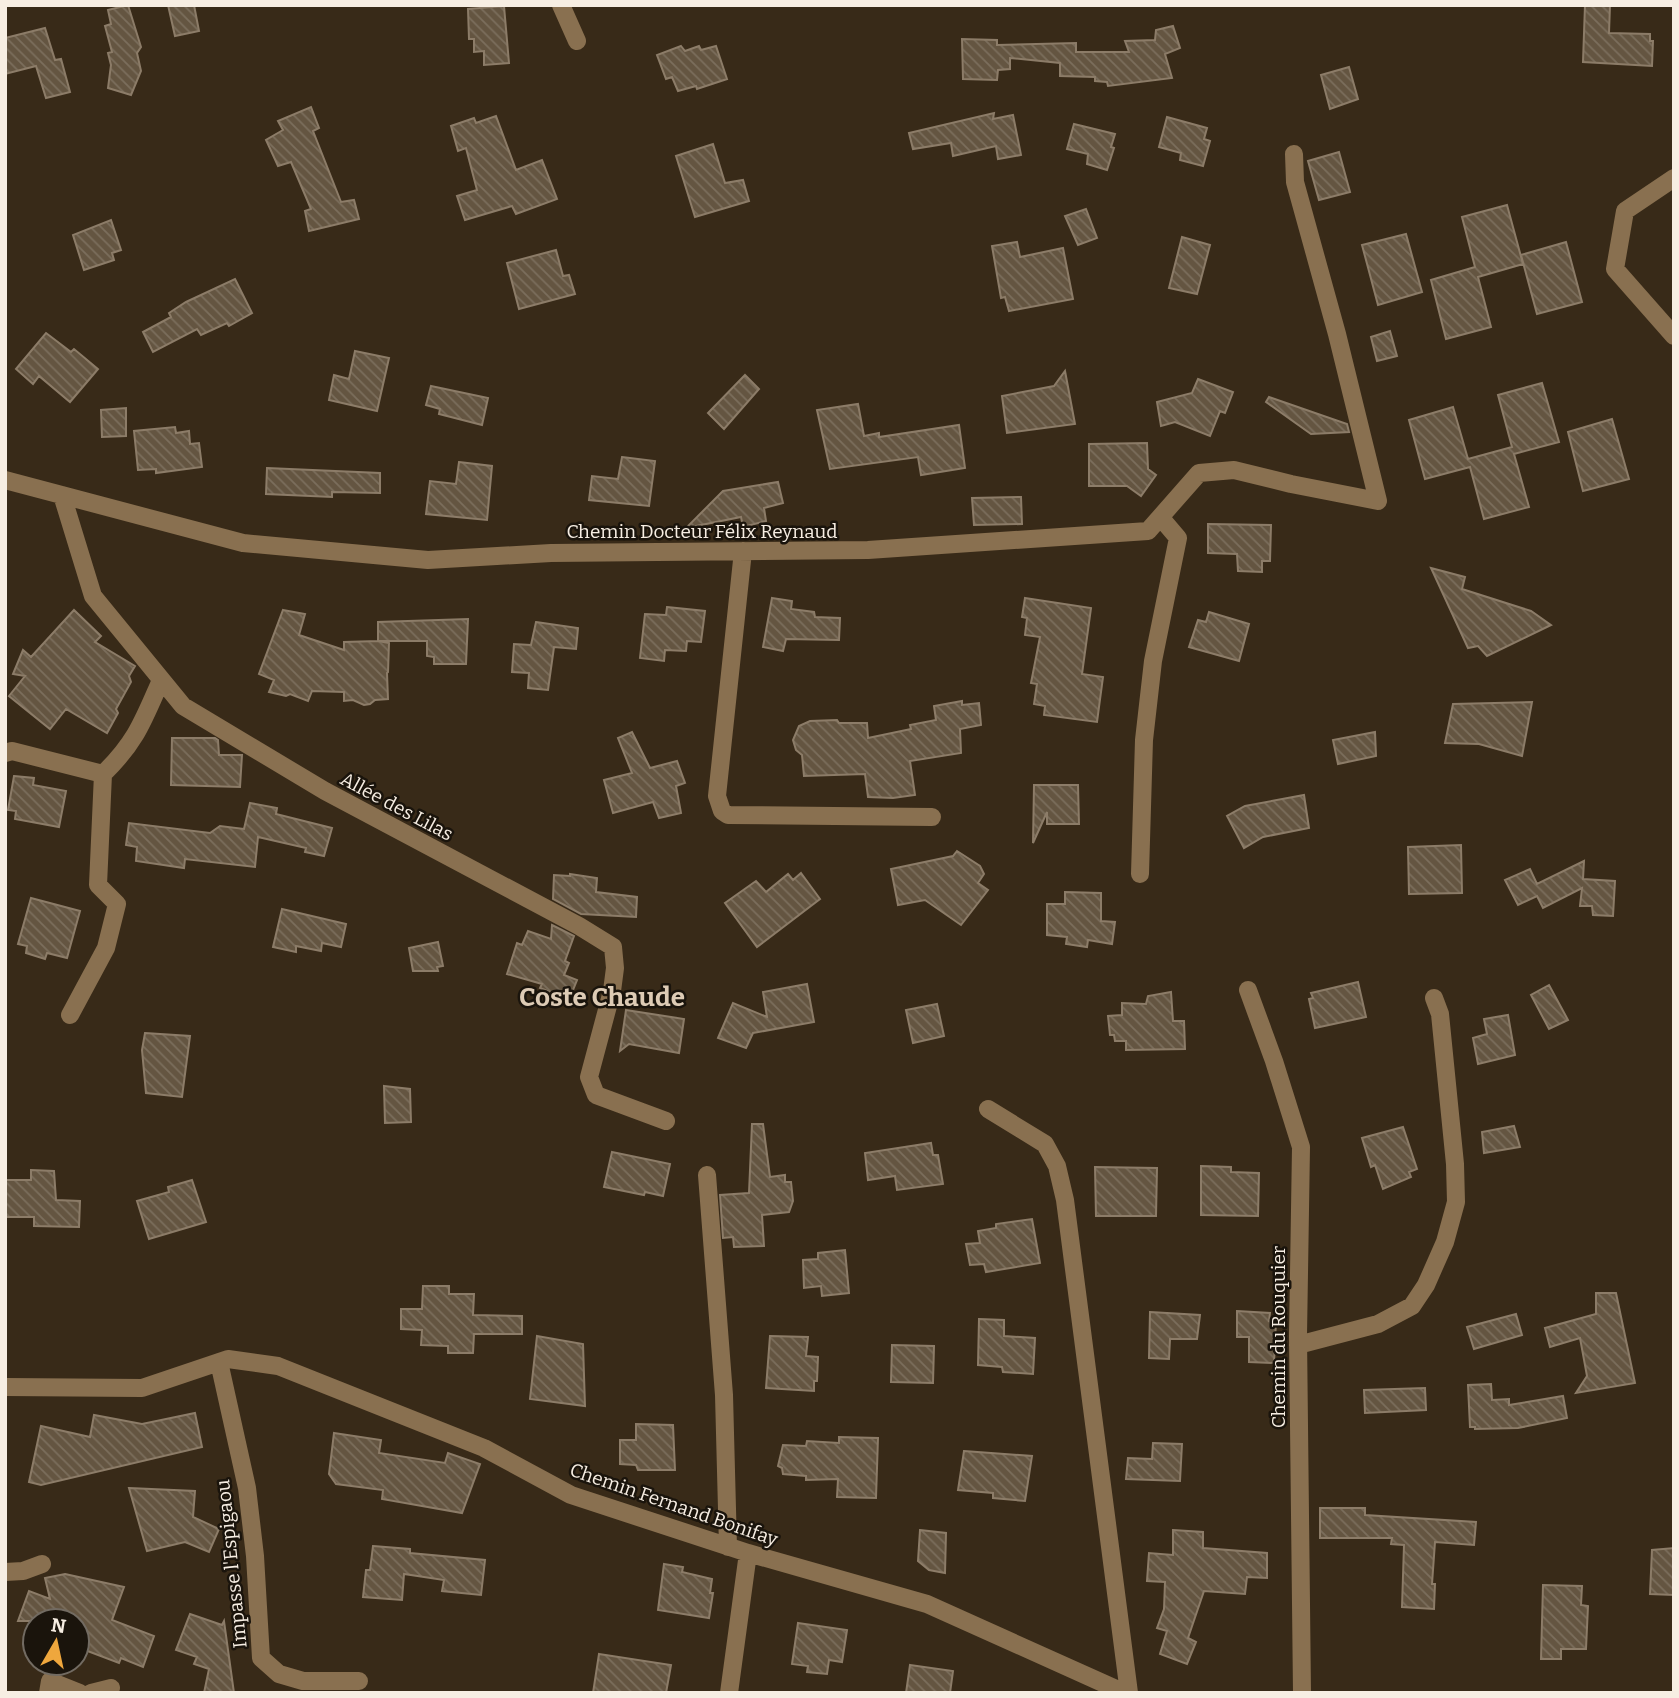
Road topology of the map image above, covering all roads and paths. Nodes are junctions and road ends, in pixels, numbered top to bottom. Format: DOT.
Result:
graph roads {
  1 [pos="561,5"];
  2 [pos="577,41"];
  3 [pos="1294,154"];
  4 [pos="1674,178"];
  5 [pos="1674,336"];
  6 [pos="5,480"];
  7 [pos="62,495"];
  8 [pos="1161,518"];
  9 [pos="743,551"];
  10 [pos="161,680"];
  11 [pos="5,753"];
  12 [pos="103,774"];
  13 [pos="932,817"];
  14 [pos="1140,874"];
  15 [pos="1248,990"];
  16 [pos="1434,998"];
  17 [pos="70,1015"];
  18 [pos="988,1108"];
  19 [pos="666,1121"];
  20 [pos="707,1175"];
  21 [pos="1298,1345"];
  22 [pos="219,1362"];
  23 [pos="5,1387"];
  24 [pos="729,1547"];
  25 [pos="748,1553"];
  26 [pos="42,1564"];
  27 [pos="5,1572"];
  28 [pos="359,1681"];
  29 [pos="111,1688"];
  30 [pos="48,1693"];
  31 [pos="80,1693"];
  32 [pos="91,1693"];
  33 [pos="729,1693"];
  34 [pos="1127,1693"];
  35 [pos="1302,1693"];
  1 -- 2 [label="street"];
  3 -- 8 [label="street, Chemin Docteur Félix Reynaud"];
  4 -- 5 [label="street"];
  6 -- 7 [label="street, Chemin Docteur Félix Reynaud"];
  7 -- 9 [label="street, Chemin Docteur Félix Reynaud"];
  7 -- 10 [label="street, Allée des Lilas"];
  8 -- 9 [label="street, Chemin Docteur Félix Reynaud"];
  8 -- 14 [label="street"];
  9 -- 13 [label="street"];
  10 -- 12 [label="street"];
  10 -- 19 [label="street, Allée des Lilas"];
  11 -- 12 [label="street"];
  12 -- 17 [label="street"];
  15 -- 21 [label="street, Chemin du Rouquier"];
  16 -- 21 [label="street"];
  18 -- 34 [label="street"];
  20 -- 24 [label="street"];
  21 -- 35 [label="street, Chemin du Rouquier"];
  22 -- 23 [label="street, Chemin Fernand Bonifay"];
  22 -- 24 [label="street, Chemin Fernand Bonifay"];
  22 -- 28 [label="street, Impasse l'Espigaou"];
  24 -- 25 [label="street, Chemin Fernand Bonifay"];
  25 -- 33 [label="street"];
  25 -- 34 [label="street, Chemin Fernand Bonifay"];
  26 -- 27 [label="street"];
  29 -- 32 [label="street"];
  30 -- 31 [label="street"];
}
